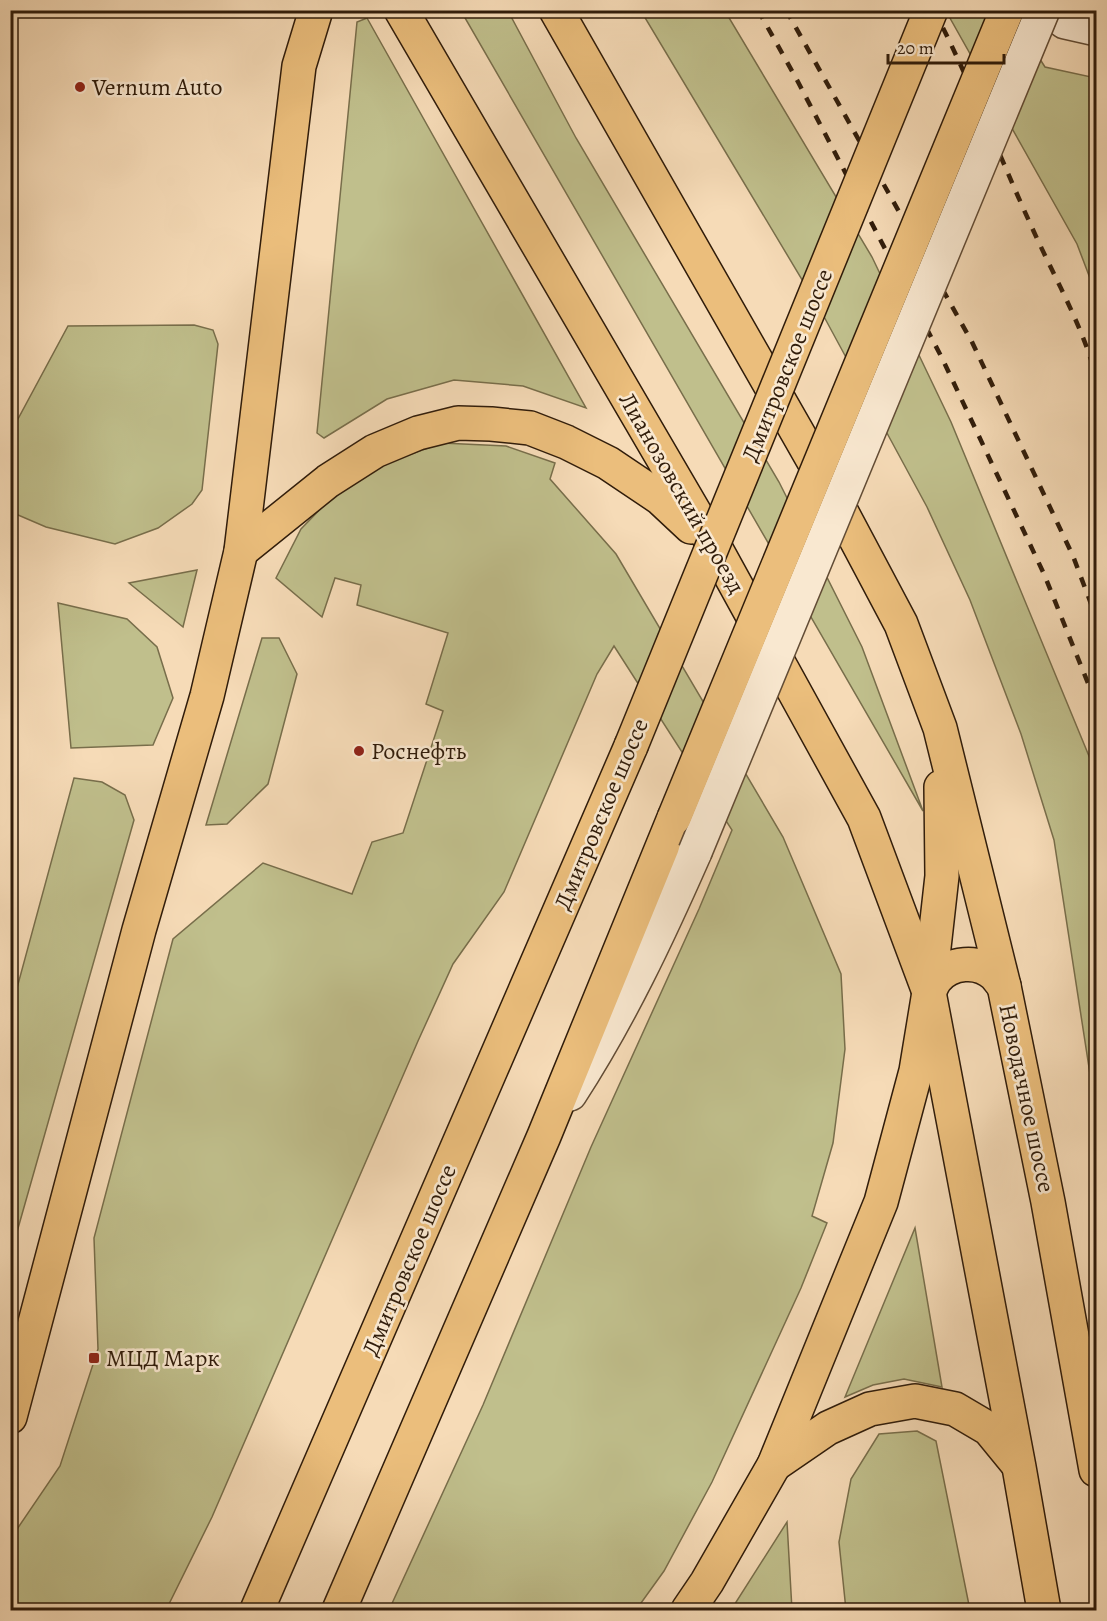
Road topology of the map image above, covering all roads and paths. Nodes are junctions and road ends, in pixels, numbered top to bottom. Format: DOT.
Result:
graph roads {
  1 [pos="295,10"];
  2 [pos="316,10"];
  3 [pos="401,10"];
  4 [pos="556,10"];
  5 [pos="931,10"];
  6 [pos="1007,10"];
  7 [pos="1043,10"];
  8 [pos="1049,10"];
  9 [pos="1096,29"];
  10 [pos="299,66"];
  11 [pos="241,551"];
  12 [pos="717,551"];
  13 [pos="940,728"];
  14 [pos="1004,986"];
  15 [pos="929,992"];
  16 [pos="544,1136"];
  17 [pos="10,1417"];
  18 [pos="774,1465"];
  19 [pos="1019,1467"];
  20 [pos="1096,1470"];
  21 [pos="256,1603"];
  22 [pos="339,1611"];
  23 [pos="688,1611"];
  24 [pos="1044,1611"];
  1 -- 10 [label="main road"];
  2 -- 10 [label="main road"];
  3 -- 12 [label="main road, Лианозовский проезд"];
  4 -- 13 [label="main road"];
  5 -- 21 [label="main road, Дмитровское шоссе, bridge"];
  6 -- 16 [label="main road, bridge"];
  7 -- 16 [label="street, bridge"];
  8 -- 9 [label="street"];
  10 -- 11 [label="main road"];
  11 -- 12 [label="main road"];
  11 -- 17 [label="main road"];
  12 -- 15 [label="main road, Лианозовский проезд"];
  13 -- 14 [label="main road, Новодачное шоссе"];
  13 -- 15 [label="main road"];
  14 -- 15 [label="main road"];
  14 -- 20 [label="main road, Новодачное шоссе"];
  15 -- 18 [label="main road"];
  15 -- 19 [label="main road"];
  16 -- 22 [label="main road"];
  18 -- 19 [label="main road"];
  18 -- 23 [label="main road"];
  19 -- 24 [label="main road"];
}
